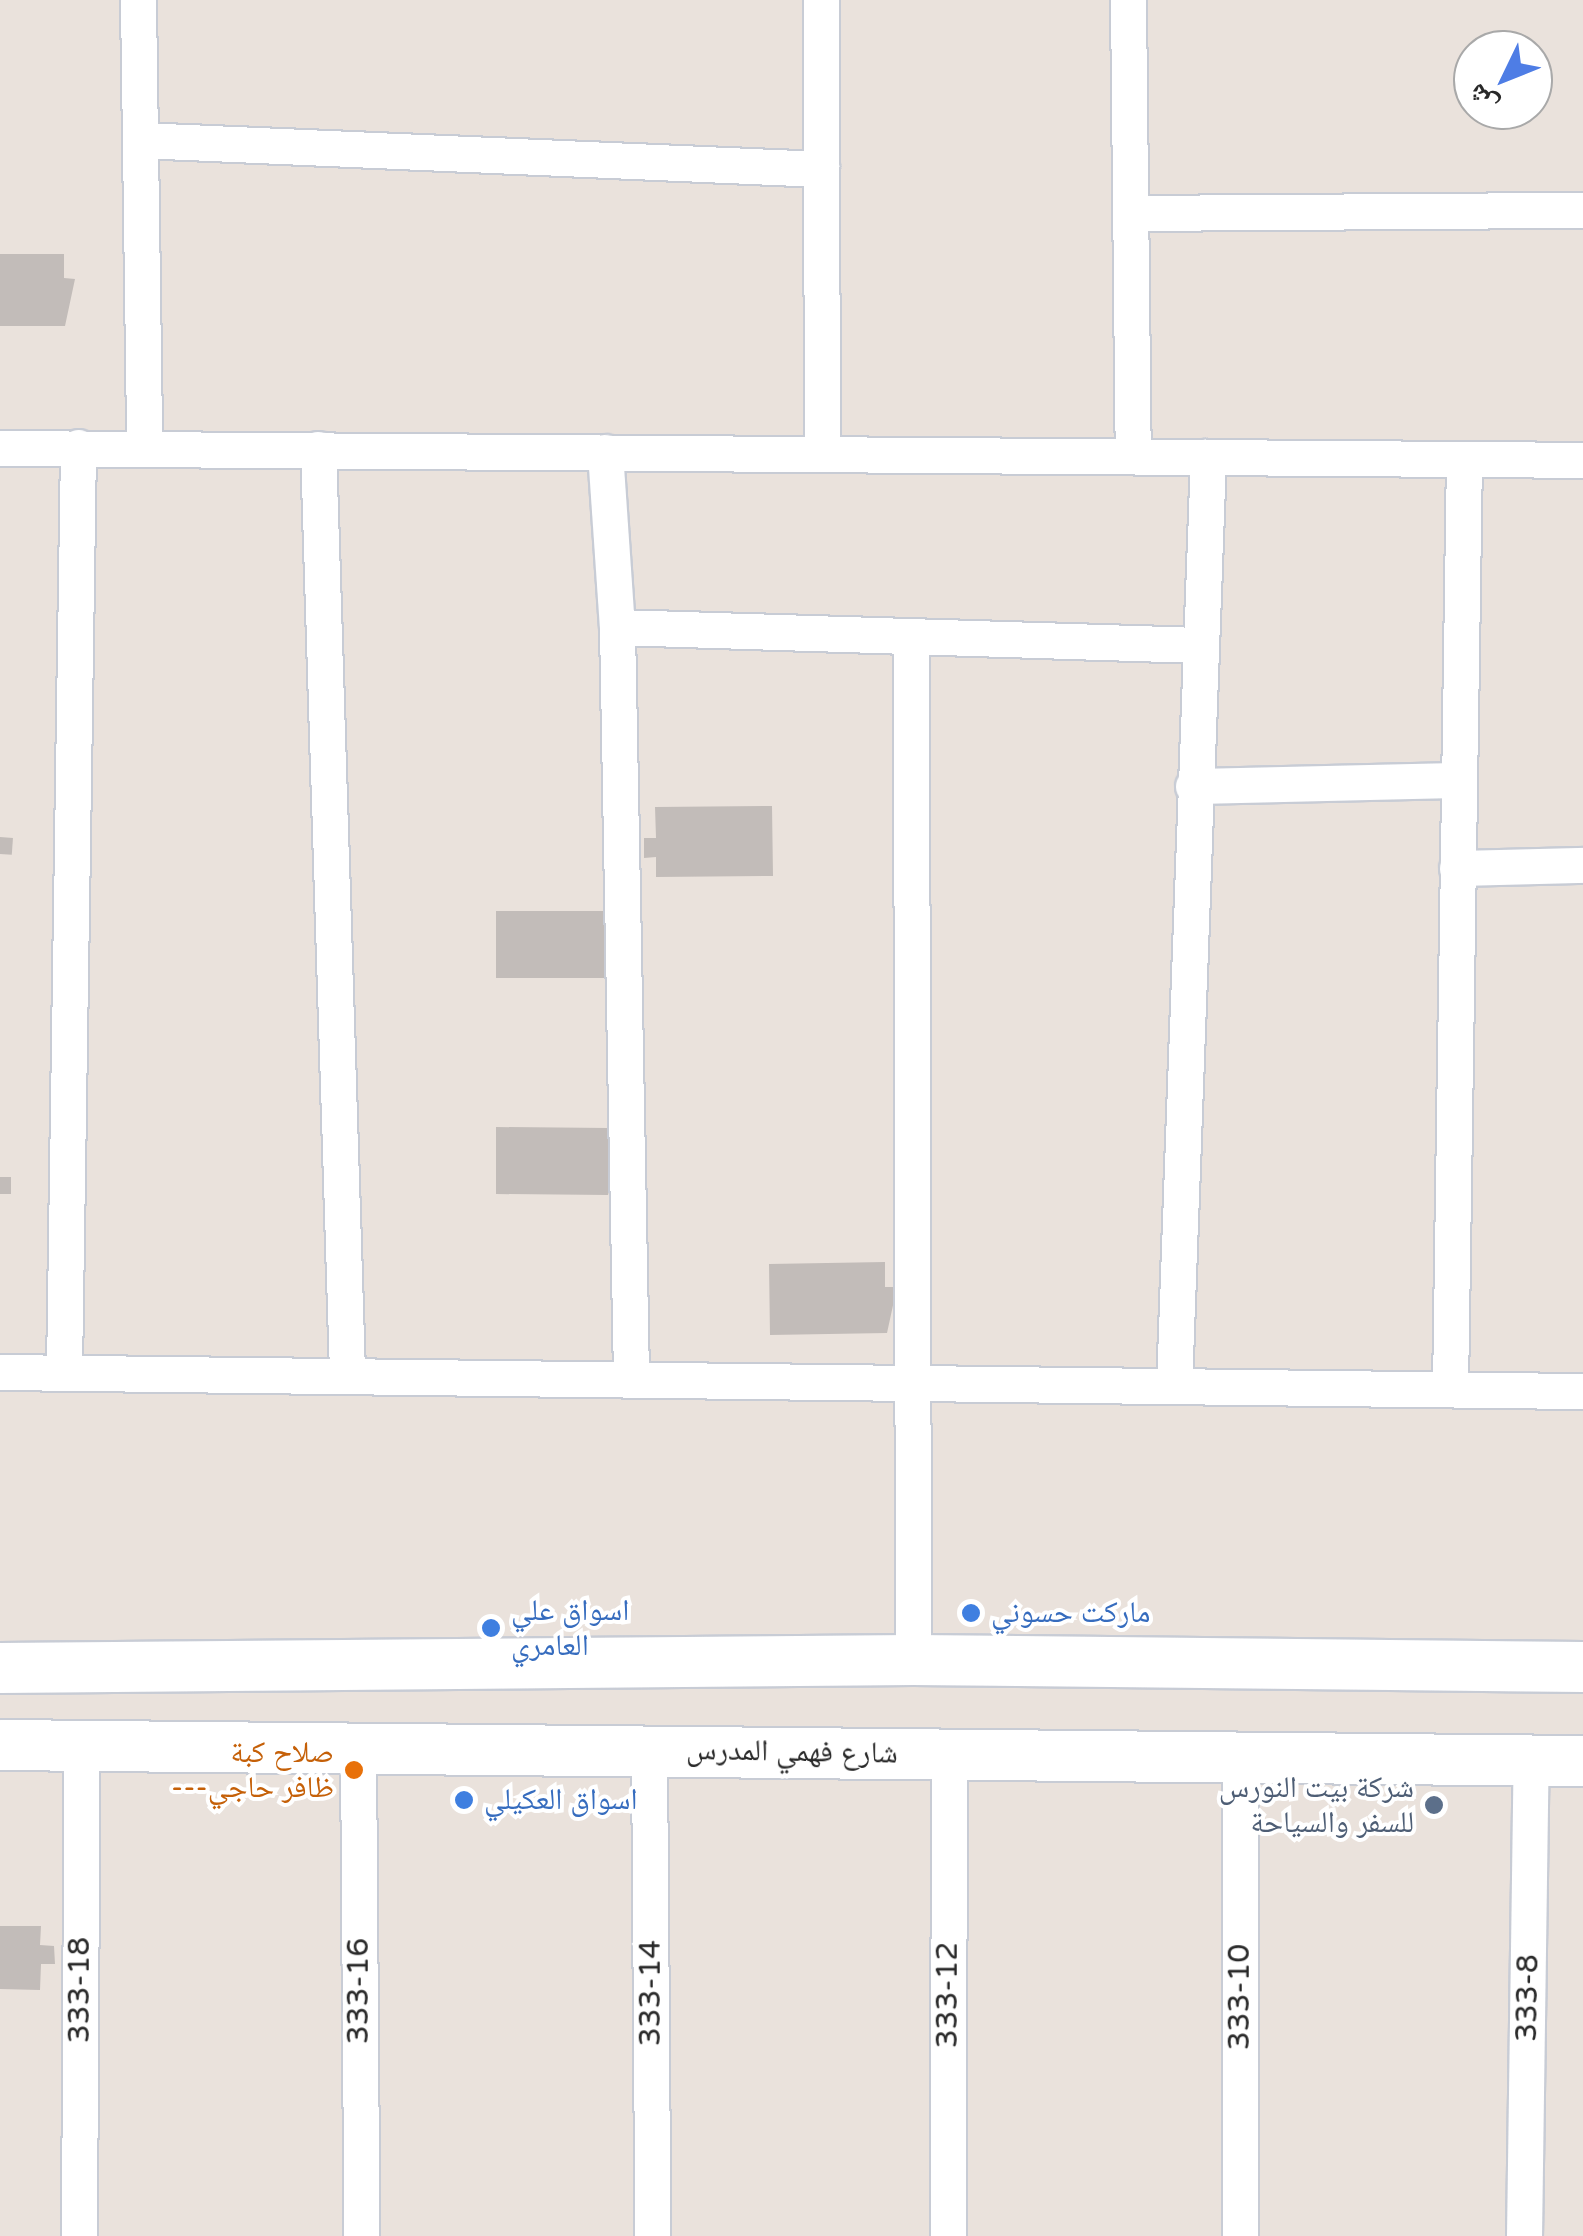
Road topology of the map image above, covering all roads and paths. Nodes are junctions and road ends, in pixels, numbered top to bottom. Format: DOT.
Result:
graph roads {
  1 [pos="138,0"];
  2 [pos="821,0"];
  3 [pos="1128,0"];
  4 [pos="140,140"];
  5 [pos="821,170"];
  6 [pos="1583,210"];
  7 [pos="1130,214"];
  8 [pos="78,447"];
  9 [pos="144,447"];
  10 [pos="0,448"];
  11 [pos="318,449"];
  12 [pos="605,452"];
  13 [pos="822,454"];
  14 [pos="1133,456"];
  15 [pos="1208,457"];
  16 [pos="1464,459"];
  17 [pos="1583,460"];
  18 [pos="617,627"];
  19 [pos="911,638"];
  20 [pos="1198,645"];
  21 [pos="1459,780"];
  22 [pos="1193,786"];
  23 [pos="1583,865"];
  24 [pos="1457,868"];
  25 [pos="64,1370"];
  26 [pos="0,1372"];
  27 [pos="347,1374"];
  28 [pos="630,1378"];
  29 [pos="910,1378"];
  30 [pos="1174,1385"];
  31 [pos="1450,1389"];
  32 [pos="1583,1391"];
  33 [pos="913,1660"];
  34 [pos="1583,1667"];
  35 [pos="0,1668"];
  36 [pos="82,1744"];
  37 [pos="0,1745"];
  38 [pos="358,1747"];
  39 [pos="649,1750"];
  40 [pos="949,1754"];
  41 [pos="1240,1758"];
  42 [pos="1531,1761"];
  43 [pos="1583,1761"];
  44 [pos="79,2236"];
  45 [pos="360,2236"];
  46 [pos="652,2236"];
  47 [pos="948,2236"];
  48 [pos="1240,2236"];
  49 [pos="1524,2236"];
  1 -- 4 [label="street"];
  2 -- 5 [label="street"];
  3 -- 7 [label="street"];
  4 -- 5 [label="street"];
  4 -- 9 [label="street"];
  5 -- 13 [label="street"];
  6 -- 7 [label="street"];
  7 -- 14 [label="street"];
  8 -- 9 [label="street"];
  8 -- 10 [label="street"];
  8 -- 25 [label="street"];
  9 -- 11 [label="street"];
  11 -- 12 [label="street"];
  11 -- 27 [label="street"];
  12 -- 13 [label="street"];
  12 -- 18 [label="street"];
  13 -- 14 [label="street"];
  14 -- 15 [label="street"];
  15 -- 16 [label="street"];
  15 -- 20 [label="street"];
  16 -- 17 [label="street"];
  16 -- 21 [label="street"];
  18 -- 19 [label="street"];
  18 -- 28 [label="street"];
  19 -- 20 [label="street"];
  19 -- 29 [label="street"];
  20 -- 22 [label="street"];
  21 -- 22 [label="street"];
  21 -- 24 [label="street"];
  22 -- 30 [label="street"];
  23 -- 24 [label="street"];
  24 -- 31 [label="street"];
  25 -- 26 [label="street"];
  25 -- 27 [label="street"];
  27 -- 28 [label="street"];
  28 -- 29 [label="street"];
  29 -- 30 [label="street"];
  29 -- 33 [label="street"];
  30 -- 31 [label="street"];
  31 -- 32 [label="street"];
  33 -- 34 [label="street"];
  33 -- 35 [label="street"];
  36 -- 37 [label="street, شارع فهمي المدرس"];
  36 -- 38 [label="street, شارع فهمي المدرس"];
  36 -- 44 [label="street, 333-18"];
  38 -- 39 [label="street, شارع فهمي المدرس"];
  38 -- 45 [label="street, 333-16"];
  39 -- 40 [label="street, شارع فهمي المدرس"];
  39 -- 46 [label="street, 333-14"];
  40 -- 41 [label="street, شارع فهمي المدرس"];
  40 -- 47 [label="street, 333-12"];
  41 -- 42 [label="street, شارع فهمي المدرس"];
  41 -- 48 [label="street, 333-10"];
  42 -- 43 [label="street, شارع فهمي المدرس"];
  42 -- 49 [label="street, 333-8"];
}
